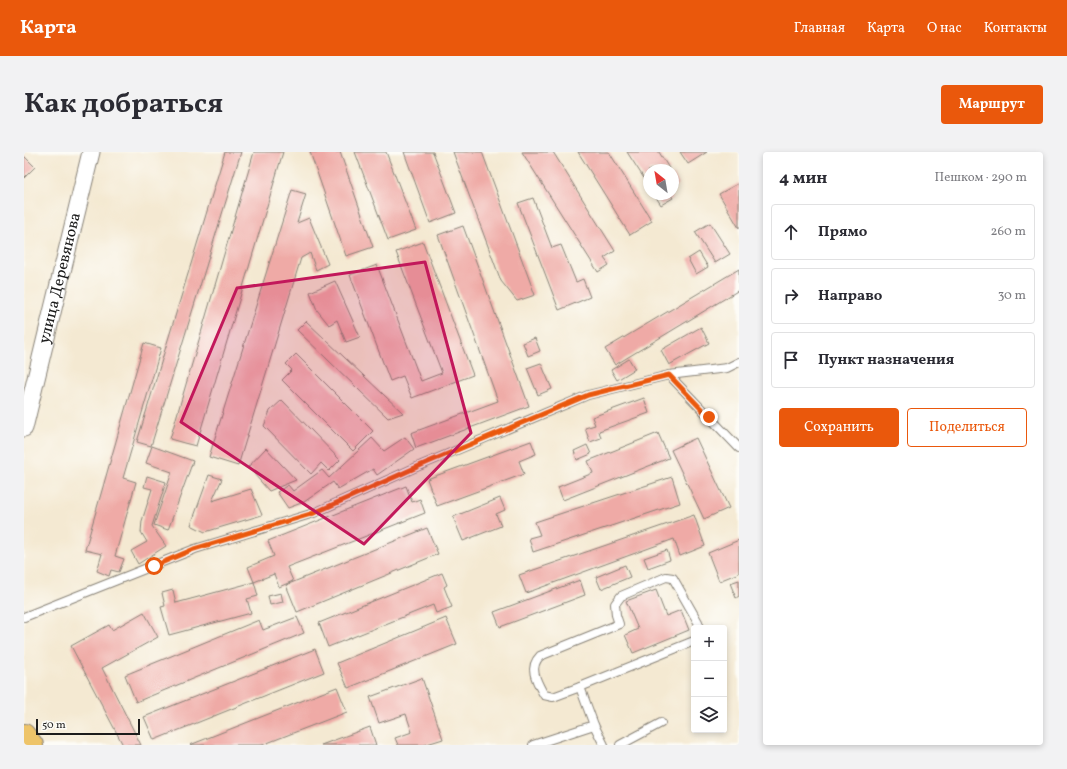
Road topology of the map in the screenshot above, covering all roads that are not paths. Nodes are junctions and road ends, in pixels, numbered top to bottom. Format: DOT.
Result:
graph roads {
  1 [pos="91,152"];
  2 [pos="739,362"];
  3 [pos="669,375"];
  4 [pos="28,390"];
  5 [pos="24,428"];
  6 [pos="739,448"];
  7 [pos="24,617"];
  8 [pos="699,625"];
  9 [pos="691,642"];
  10 [pos="580,687"];
  11 [pos="661,723"];
  12 [pos="594,725"];
  13 [pos="24,735"];
  14 [pos="32,745"];
  15 [pos="533,745"];
  16 [pos="604,745"];
  17 [pos="620,745"];
  1 -- 4 [label="street, улица Деревянова"];
  2 -- 3 [label="lane"];
  3 -- 6 [label="lane"];
  3 -- 7 [label="lane"];
  4 -- 5 [label="street, улица Деревянова"];
  8 -- 10 [label="lane"];
  9 -- 10 [label="lane"];
  10 -- 12 [label="lane"];
  11 -- 17 [label="lane"];
  12 -- 15 [label="lane"];
  12 -- 16 [label="lane"];
  13 -- 14 [label="main road"];
}
